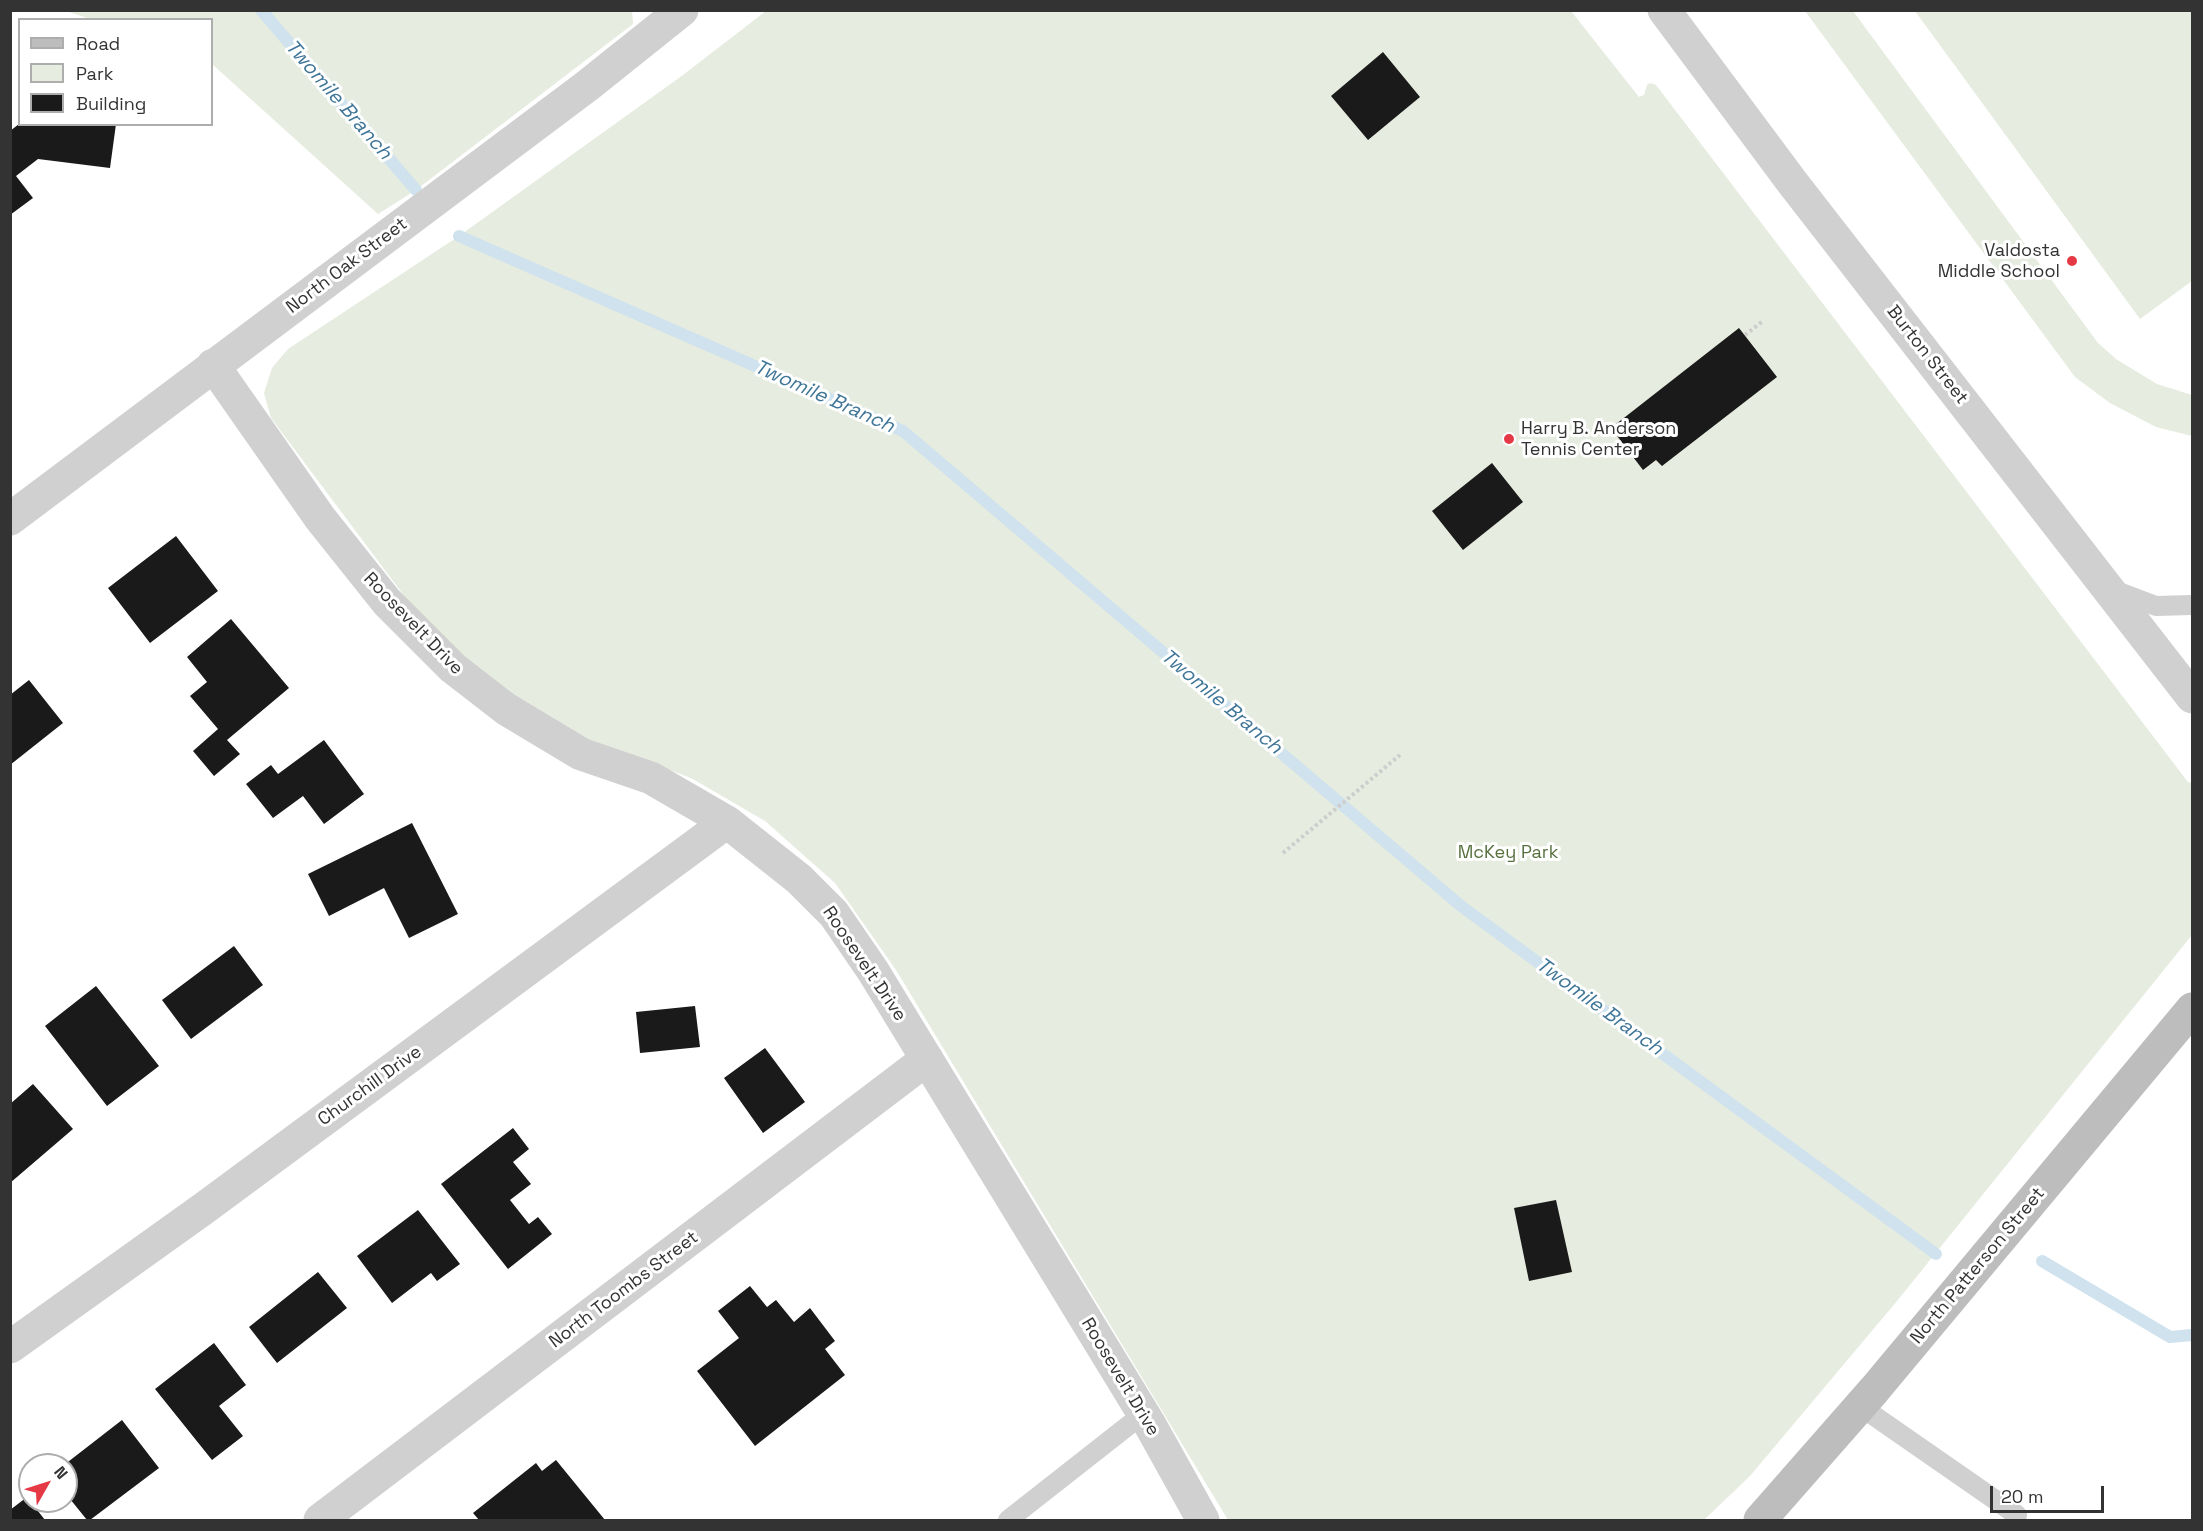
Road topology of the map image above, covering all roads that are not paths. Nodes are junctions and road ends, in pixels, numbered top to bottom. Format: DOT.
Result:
graph roads {
  1 [pos="682,10"];
  2 [pos="1664,10"];
  3 [pos="213,365"];
  4 [pos="10,519"];
  5 [pos="2107,587"];
  6 [pos="2193,605"];
  7 [pos="2191,693"];
  8 [pos="727,822"];
  9 [pos="2193,1009"];
  10 [pos="927,1059"];
  11 [pos="10,1347"];
  12 [pos="1860,1406"];
  13 [pos="1143,1414"];
  14 [pos="2018,1519"];
  15 [pos="320,1521"];
  16 [pos="1008,1521"];
  17 [pos="1203,1521"];
  18 [pos="1760,1521"];
  1 -- 3 [label="street, North Oak Street"];
  2 -- 5 [label="street, Burton Street"];
  3 -- 4 [label="street, North Oak Street"];
  3 -- 8 [label="street, Roosevelt Drive"];
  5 -- 6 [label="lane"];
  5 -- 7 [label="street, Burton Street"];
  8 -- 10 [label="street, Roosevelt Drive"];
  8 -- 11 [label="street, Churchill Drive"];
  9 -- 12 [label="main road, North Patterson Street"];
  10 -- 13 [label="street, Roosevelt Drive"];
  10 -- 15 [label="street, North Toombs Street"];
  12 -- 14 [label="lane"];
  12 -- 18 [label="main road, North Patterson Street"];
  13 -- 16 [label="lane"];
  13 -- 17 [label="street, Roosevelt Drive"];
}
